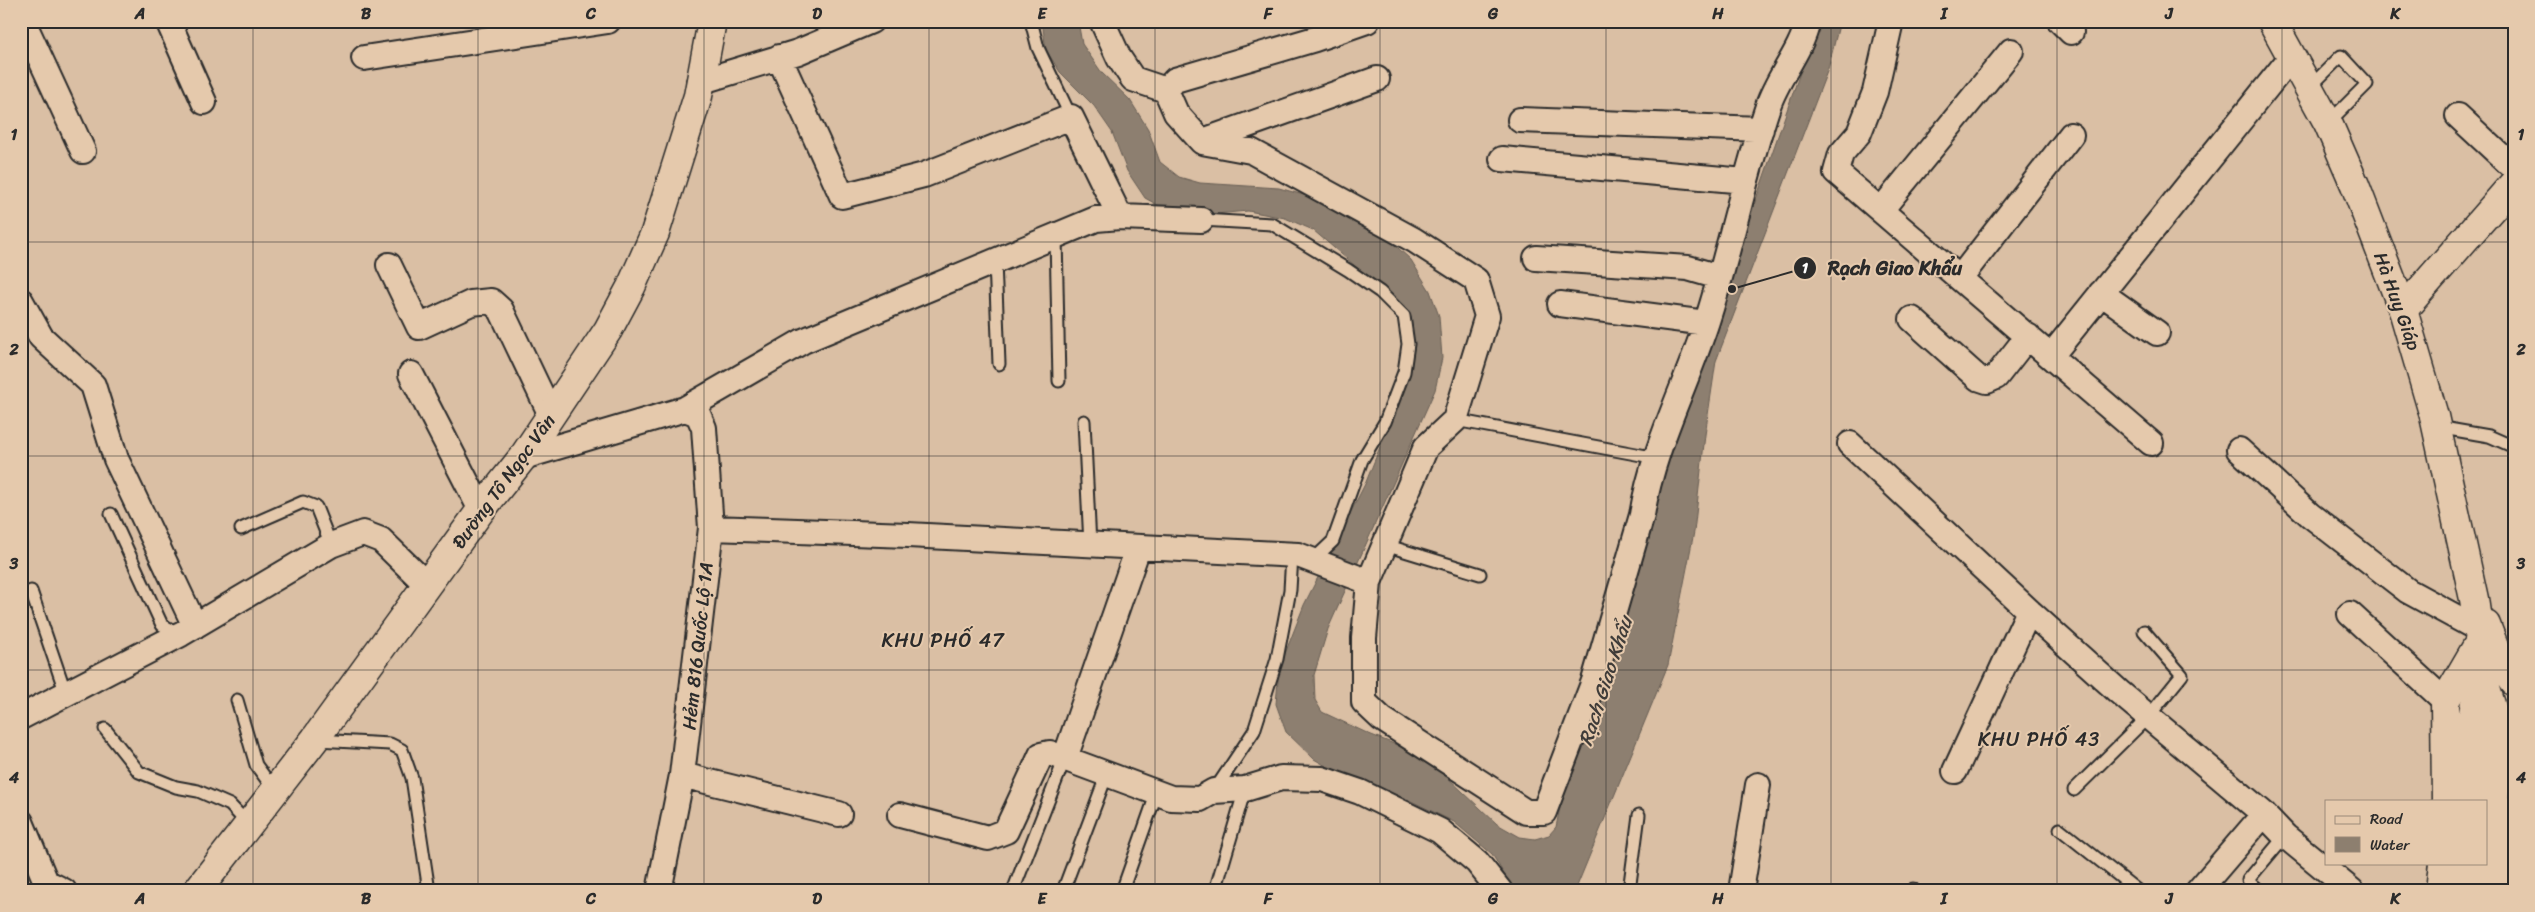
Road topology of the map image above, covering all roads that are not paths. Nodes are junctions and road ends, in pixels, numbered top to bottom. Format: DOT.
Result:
graph roads {
  1 [pos="23,21"];
  2 [pos="168,21"];
  3 [pos="608,21"];
  4 [pos="712,21"];
  5 [pos="871,21"];
  6 [pos="1031,21"];
  7 [pos="1102,21"];
  8 [pos="1366,21"];
  9 [pos="1808,21"];
  10 [pos="1891,21"];
  11 [pos="2272,21"];
  12 [pos="2011,50"];
  13 [pos="2292,56"];
  14 [pos="779,57"];
  15 [pos="364,58"];
  16 [pos="1377,79"];
  17 [pos="700,82"];
  18 [pos="2309,88"];
  19 [pos="1166,90"];
  20 [pos="204,102"];
  21 [pos="2458,116"];
  22 [pos="1071,118"];
  23 [pos="1520,120"];
  24 [pos="2328,123"];
  25 [pos="1761,129"];
  26 [pos="2071,135"];
  27 [pos="1202,142"];
  28 [pos="83,151"];
  29 [pos="1502,158"];
  30 [pos="2514,168"];
  31 [pos="1745,181"];
  32 [pos="2510,196"];
  33 [pos="1880,210"];
  34 [pos="1120,217"];
  35 [pos="1201,220"];
  36 [pos="1056,236"];
  37 [pos="1536,258"];
  38 [pos="995,261"];
  39 [pos="389,265"];
  40 [pos="1719,277"];
  41 [pos="1960,278"];
  42 [pos="2101,293"];
  43 [pos="21,301"];
  44 [pos="1560,304"];
  45 [pos="2403,310"];
  46 [pos="1912,319"];
  47 [pos="1706,323"];
  48 [pos="2157,332"];
  49 [pos="2028,336"];
  50 [pos="2050,356"];
  51 [pos="999,364"];
  52 [pos="411,374"];
  53 [pos="1059,381"];
  54 [pos="685,409"];
  55 [pos="551,415"];
  56 [pos="1455,420"];
  57 [pos="1084,421"];
  58 [pos="2437,427"];
  59 [pos="2151,442"];
  60 [pos="1850,444"];
  61 [pos="2514,446"];
  62 [pos="2240,450"];
  63 [pos="523,457"];
  64 [pos="1658,458"];
  65 [pos="481,510"];
  66 [pos="111,514"];
  67 [pos="711,528"];
  68 [pos="241,529"];
  69 [pos="331,545"];
  70 [pos="1090,545"];
  71 [pos="1385,545"];
  72 [pos="1138,548"];
  73 [pos="1303,557"];
  74 [pos="1480,574"];
  75 [pos="1366,581"];
  76 [pos="427,585"];
  77 [pos="31,591"];
  78 [pos="2474,599"];
  79 [pos="2029,611"];
  80 [pos="2350,614"];
  81 [pos="188,630"];
  82 [pos="2144,631"];
  83 [pos="2479,635"];
  84 [pos="2481,672"];
  85 [pos="2514,682"];
  86 [pos="66,694"];
  87 [pos="237,700"];
  88 [pos="2445,701"];
  89 [pos="2148,716"];
  90 [pos="21,717"];
  91 [pos="105,730"];
  92 [pos="315,739"];
  93 [pos="2506,744"];
  94 [pos="1065,758"];
  95 [pos="1954,770"];
  96 [pos="682,774"];
  97 [pos="1107,774"];
  98 [pos="2514,782"];
  99 [pos="1758,786"];
  100 [pos="1245,789"];
  101 [pos="2074,790"];
  102 [pos="275,791"];
  103 [pos="1214,791"];
  104 [pos="1157,792"];
  105 [pos="2479,796"];
  106 [pos="2446,800"];
  107 [pos="2488,803"];
  108 [pos="839,814"];
  109 [pos="2264,814"];
  110 [pos="900,815"];
  111 [pos="1639,815"];
  112 [pos="21,822"];
  113 [pos="249,824"];
  114 [pos="2060,829"];
  115 [pos="2285,836"];
  116 [pos="2443,864"];
  117 [pos="2465,864"];
  118 [pos="2485,864"];
  119 [pos="64,891"];
  120 [pos="197,891"];
  121 [pos="430,891"];
  122 [pos="659,891"];
  123 [pos="1013,891"];
  124 [pos="1063,891"];
  125 [pos="1122,891"];
  126 [pos="1215,891"];
  127 [pos="1500,891"];
  128 [pos="1629,891"];
  129 [pos="1741,891"];
  130 [pos="2138,891"];
  131 [pos="2198,891"];
  132 [pos="2260,891"];
  133 [pos="2352,891"];
  134 [pos="2440,891"];
  135 [pos="2463,891"];
  136 [pos="2488,891"];
  137 [pos="2510,891"];
  1 -- 28 [label="street"];
  2 -- 20 [label="street"];
  3 -- 15 [label="street"];
  4 -- 17 [label="main road, Đường Tô Ngọc Vân"];
  5 -- 14 [label="street"];
  6 -- 22 [label="lane"];
  7 -- 19 [label="street"];
  8 -- 19 [label="street"];
  9 -- 25 [label="street"];
  10 -- 33 [label="street"];
  11 -- 13 [label="main road, Hà Huy Giáp"];
  12 -- 33 [label="street"];
  13 -- 18 [label="main road, Hà Huy Giáp"];
  13 -- 42 [label="street"];
  14 -- 17 [label="street"];
  14 -- 22 [label="street"];
  16 -- 27 [label="street"];
  17 -- 55 [label="main road, Đường Tô Ngọc Vân"];
  18 -- 24 [label="main road, Hà Huy Giáp"];
  18 -- 24 [label="lane"];
  19 -- 27 [label="street"];
  21 -- 30 [label="street"];
  22 -- 34 [label="street"];
  23 -- 25 [label="street"];
  24 -- 45 [label="main road, Hà Huy Giáp"];
  25 -- 31 [label="street"];
  26 -- 41 [label="street"];
  27 -- 56 [label="street"];
  29 -- 31 [label="street"];
  31 -- 40 [label="street"];
  32 -- 45 [label="main road"];
  33 -- 41 [label="street"];
  34 -- 35 [label="street"];
  34 -- 36 [label="street"];
  35 -- 73 [label="lane"];
  36 -- 38 [label="street"];
  36 -- 53 [label="lane"];
  37 -- 40 [label="street"];
  38 -- 51 [label="lane"];
  38 -- 54 [label="street"];
  39 -- 55 [label="street"];
  40 -- 47 [label="street"];
  41 -- 49 [label="street"];
  42 -- 48 [label="street"];
  42 -- 50 [label="street"];
  43 -- 81 [label="street"];
  44 -- 47 [label="street"];
  45 -- 58 [label="main road, Hà Huy Giáp"];
  46 -- 49 [label="street"];
  47 -- 64 [label="street"];
  49 -- 50 [label="street"];
  50 -- 59 [label="street"];
  52 -- 65 [label="street"];
  54 -- 63 [label="street"];
  54 -- 67 [label="street, Hẻm 816 Quốc Lộ 1A"];
  55 -- 63 [label="main road, Đường Tô Ngọc Vân"];
  56 -- 64 [label="lane"];
  56 -- 71 [label="street"];
  57 -- 70 [label="lane"];
  58 -- 61 [label="lane"];
  58 -- 78 [label="main road, Hà Huy Giáp"];
  60 -- 79 [label="street"];
  62 -- 83 [label="street"];
  63 -- 65 [label="main road, Đường Tô Ngọc Vân"];
  64 -- 75 [label="street"];
  65 -- 76 [label="main road, Đường Tô Ngọc Vân"];
  66 -- 81 [label="lane"];
  67 -- 70 [label="street"];
  67 -- 96 [label="street, Hẻm 816 Quốc Lộ 1A"];
  68 -- 69 [label="lane"];
  69 -- 76 [label="street"];
  69 -- 81 [label="street"];
  70 -- 72 [label="street"];
  71 -- 74 [label="lane"];
  71 -- 75 [label="street"];
  72 -- 73 [label="street"];
  72 -- 94 [label="street"];
  73 -- 75 [label="street"];
  73 -- 103 [label="lane"];
  76 -- 92 [label="main road, Đường Tô Ngọc Vân"];
  77 -- 86 [label="lane"];
  78 -- 83 [label="main road, Hà Huy Giáp"];
  78 -- 85 [label="main road, Hà Huy Giáp"];
  79 -- 89 [label="street"];
  79 -- 95 [label="street"];
  80 -- 88 [label="street"];
  81 -- 86 [label="street"];
  82 -- 89 [label="lane"];
  83 -- 84 [label="main road, Hà Huy Giáp"];
  83 -- 88 [label="main road"];
  84 -- 93 [label="main road, Hà Huy Giáp"];
  84 -- 105 [label="main road, Hà Huy Giáp"];
  86 -- 90 [label="street"];
  87 -- 102 [label="lane"];
  88 -- 106 [label="main road"];
  89 -- 101 [label="lane"];
  89 -- 109 [label="street"];
  91 -- 113 [label="lane"];
  92 -- 102 [label="main road, Đường Tô Ngọc Vân"];
  92 -- 121 [label="lane"];
  93 -- 105 [label="main road, Hà Huy Giáp"];
  94 -- 97 [label="street"];
  94 -- 110 [label="street"];
  94 -- 123 [label="lane"];
  96 -- 108 [label="street"];
  96 -- 122 [label="street, Hẻm 816 Quốc Lộ 1A"];
  97 -- 104 [label="street"];
  97 -- 124 [label="lane"];
  98 -- 105 [label="main road"];
  99 -- 129 [label="street"];
  100 -- 103 [label="street"];
  100 -- 126 [label="lane"];
  100 -- 127 [label="street"];
  102 -- 113 [label="main road, Đường Tô Ngọc Vân"];
  103 -- 104 [label="street"];
  104 -- 125 [label="lane"];
  107 -- 137 [label="main road"];
  109 -- 115 [label="street"];
  109 -- 131 [label="street"];
  111 -- 128 [label="lane"];
  112 -- 119 [label="street"];
  113 -- 120 [label="main road, Đường Tô Ngọc Vân"];
  114 -- 130 [label="lane"];
  115 -- 132 [label="lane"];
  115 -- 133 [label="street"];
  116 -- 134 [label="main road"];
  117 -- 135 [label="main road"];
  118 -- 136 [label="main road, Hà Huy Giáp"];
}
